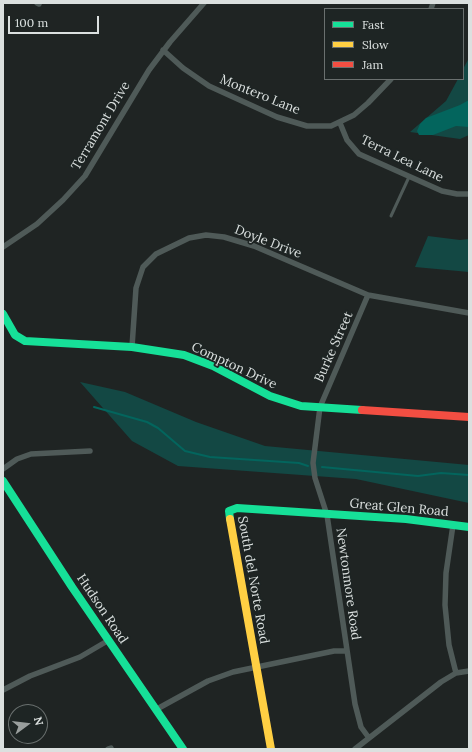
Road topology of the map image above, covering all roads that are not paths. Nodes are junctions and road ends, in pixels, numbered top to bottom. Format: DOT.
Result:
graph roads {
  1 [pos="204,3"];
  2 [pos="163,50"];
  3 [pos="390,80"];
  4 [pos="340,123"];
  5 [pos="409,177"];
  6 [pos="469,194"];
  7 [pos="391,216"];
  8 [pos="3,247"];
  9 [pos="368,295"];
  10 [pos="469,313"];
  11 [pos="3,314"];
  12 [pos="132,347"];
  13 [pos="320,407"];
  14 [pos="469,417"];
  15 [pos="90,451"];
  16 [pos="3,469"];
  17 [pos="3,481"];
  18 [pos="327,515"];
  19 [pos="453,524"];
  20 [pos="469,527"];
  21 [pos="108,640"];
  22 [pos="346,651"];
  23 [pos="256,667"];
  24 [pos="469,671"];
  25 [pos="456,674"];
  26 [pos="3,690"];
  27 [pos="157,709"];
  28 [pos="369,738"];
  29 [pos="183,749"];
  30 [pos="271,749"];
  31 [pos="355,749"];
  1 -- 2 [label="street, Terramont Drive"];
  2 -- 4 [label="street, Montero Lane"];
  2 -- 8 [label="street, Terramont Drive"];
  3 -- 4 [label="street, Montero Lane"];
  4 -- 5 [label="street, Terra Lea Lane"];
  5 -- 6 [label="street, Terra Lea Lane"];
  5 -- 7 [label="lane"];
  9 -- 10 [label="street, Doyle Drive"];
  9 -- 12 [label="street, Doyle Drive"];
  9 -- 13 [label="street, Burke Street"];
  11 -- 12 [label="street, Compton Drive"];
  12 -- 13 [label="street, Compton Drive"];
  13 -- 14 [label="street, Compton Drive"];
  13 -- 18 [label="street, Newtonmore Road"];
  15 -- 16 [label="street"];
  17 -- 21 [label="street, Hudson Road"];
  18 -- 19 [label="street, Great Glen Road"];
  18 -- 22 [label="street, Newtonmore Road"];
  18 -- 23 [label="street, South del Norte Road"];
  19 -- 20 [label="street, Great Glen Road"];
  19 -- 25 [label="street"];
  21 -- 26 [label="street"];
  21 -- 27 [label="street, Hudson Road"];
  22 -- 23 [label="street"];
  22 -- 28 [label="street, Newtonmore Road"];
  23 -- 27 [label="street"];
  23 -- 30 [label="street, South del Norte Road"];
  24 -- 25 [label="street"];
  25 -- 28 [label="street"];
  27 -- 29 [label="street, Hudson Road"];
  28 -- 31 [label="street"];
}
